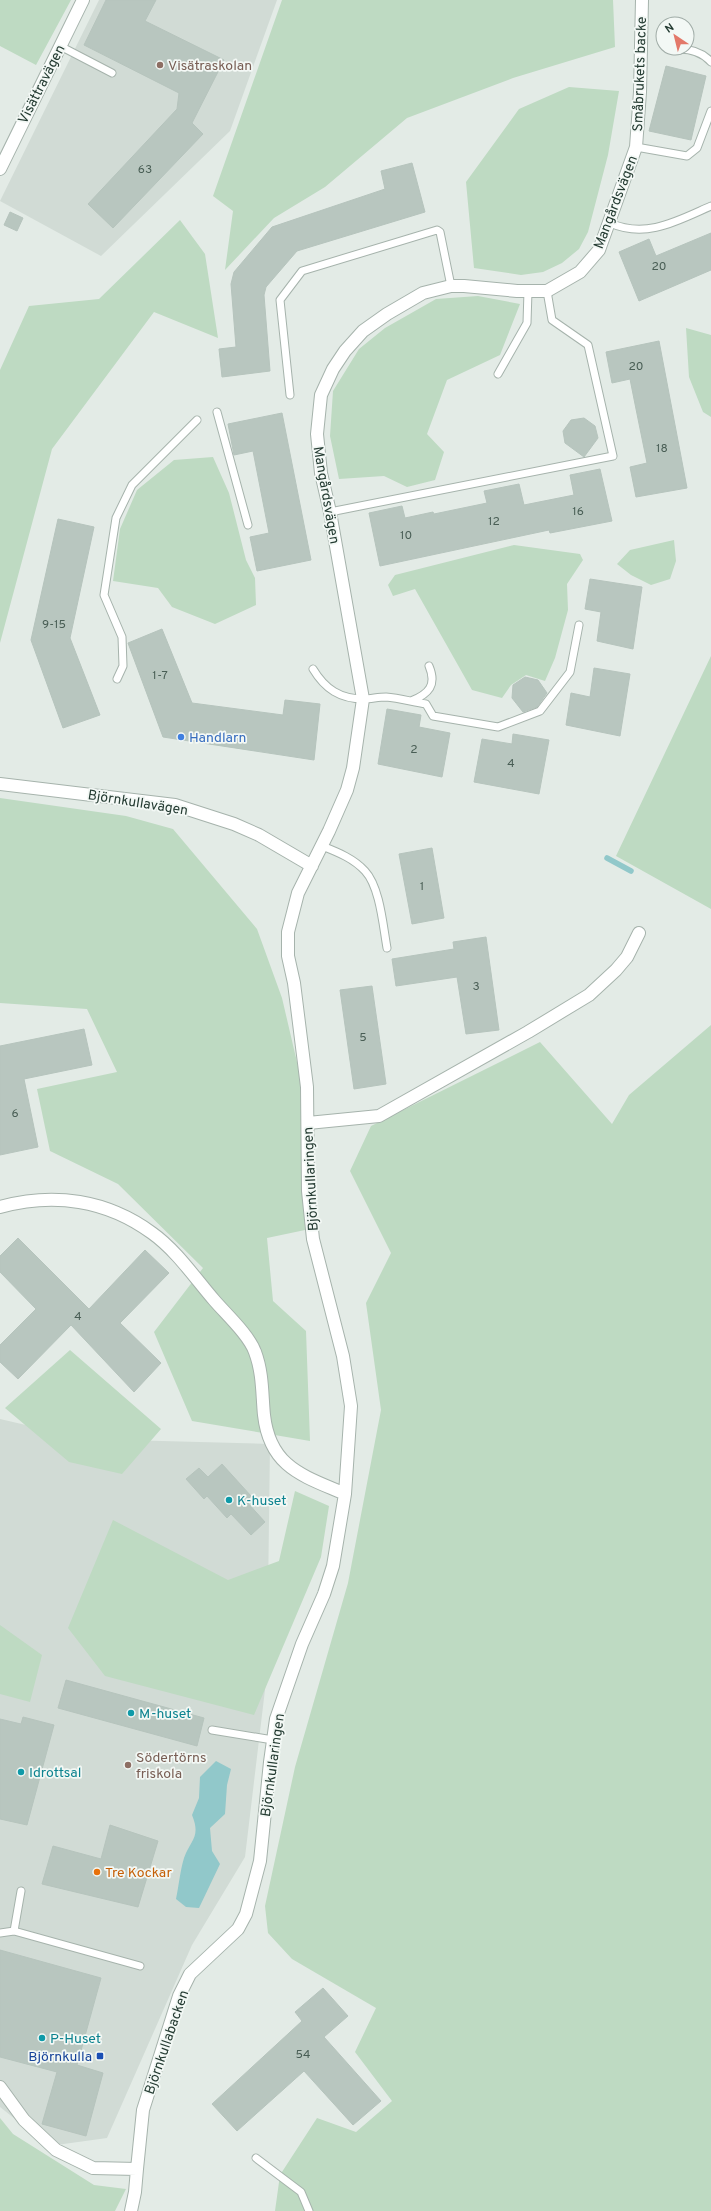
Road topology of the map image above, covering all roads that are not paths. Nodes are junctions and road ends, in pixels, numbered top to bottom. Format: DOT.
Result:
graph roads {
  1 [pos="83,0"];
  2 [pos="642,0"];
  3 [pos="60,46"];
  4 [pos="695,51"];
  5 [pos="711,62"];
  6 [pos="112,73"];
  7 [pos="711,111"];
  8 [pos="636,147"];
  9 [pos="0,169"];
  10 [pos="711,206"];
  11 [pos="610,223"];
  12 [pos="451,286"];
  13 [pos="528,291"];
  14 [pos="547,291"];
  15 [pos="498,374"];
  16 [pos="290,396"];
  17 [pos="217,412"];
  18 [pos="197,420"];
  19 [pos="330,512"];
  20 [pos="248,525"];
  21 [pos="579,625"];
  22 [pos="429,666"];
  23 [pos="313,669"];
  24 [pos="117,679"];
  25 [pos="363,699"];
  26 [pos="411,701"];
  27 [pos="0,784"];
  28 [pos="322,846"];
  29 [pos="312,866"];
  30 [pos="638,933"];
  31 [pos="387,948"];
  32 [pos="308,1123"];
  33 [pos="0,1206"];
  34 [pos="345,1494"];
  35 [pos="212,1730"];
  36 [pos="273,1740"];
  37 [pos="21,1891"];
  38 [pos="14,1930"];
  39 [pos="0,1933"];
  40 [pos="140,1966"];
  41 [pos="190,1974"];
  42 [pos="0,2087"];
  43 [pos="256,2158"];
  44 [pos="137,2169"];
  45 [pos="131,2211"];
  46 [pos="309,2211"];
  1 -- 3 [label="street, Visättravägen"];
  2 -- 8 [label="street, Småbrukets backe"];
  3 -- 6 [label="lane"];
  3 -- 9 [label="street, Visättravägen"];
  4 -- 5 [label="lane"];
  7 -- 8 [label="lane"];
  8 -- 11 [label="street, Mangårdsvägen"];
  10 -- 11 [label="lane"];
  11 -- 14 [label="street, Mangårdsvägen"];
  12 -- 13 [label="street, Mangårdsvägen"];
  12 -- 16 [label="lane"];
  12 -- 19 [label="street, Mangårdsvägen"];
  13 -- 14 [label="street, Mangårdsvägen"];
  13 -- 15 [label="lane"];
  14 -- 19 [label="lane"];
  17 -- 20 [label="lane"];
  18 -- 24 [label="lane"];
  19 -- 25 [label="street, Mangårdsvägen"];
  21 -- 26 [label="lane"];
  22 -- 26 [label="lane"];
  23 -- 25 [label="lane"];
  25 -- 26 [label="lane"];
  25 -- 28 [label="street, Mangårdsvägen"];
  27 -- 29 [label="street, Björnkullavägen"];
  28 -- 29 [label="street, Mangårdsvägen"];
  28 -- 31 [label="lane"];
  29 -- 32 [label="street, Björnkullaringen"];
  30 -- 32 [label="street"];
  32 -- 34 [label="street, Björnkullaringen"];
  33 -- 34 [label="street"];
  34 -- 36 [label="street, Björnkullaringen"];
  35 -- 36 [label="lane"];
  36 -- 41 [label="street, Björnkullaringen"];
  37 -- 38 [label="lane"];
  38 -- 39 [label="lane"];
  38 -- 40 [label="lane"];
  41 -- 44 [label="street, Björnkullabacken"];
  42 -- 44 [label="street"];
  43 -- 46 [label="lane"];
  44 -- 45 [label="street"];
}
